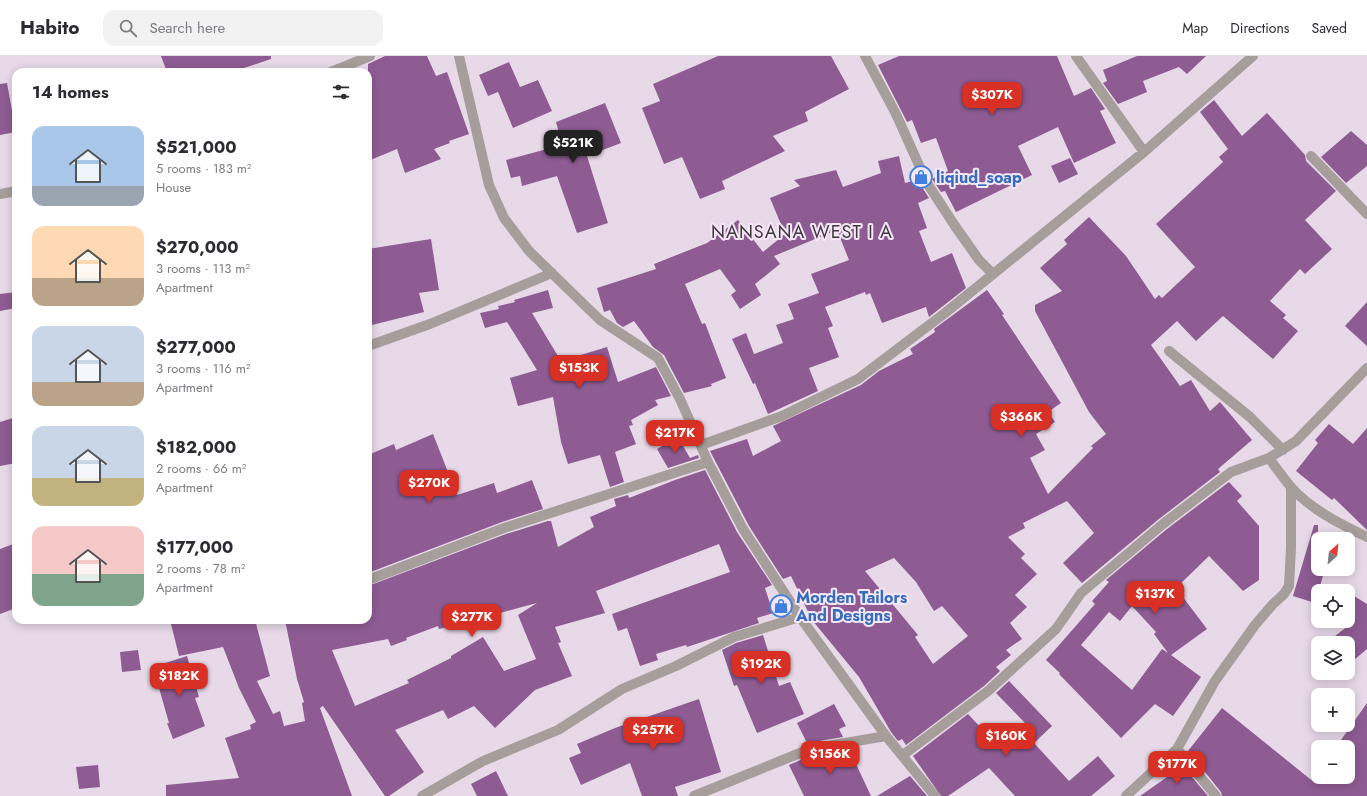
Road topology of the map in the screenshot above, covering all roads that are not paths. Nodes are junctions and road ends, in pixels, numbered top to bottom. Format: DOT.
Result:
graph roads {
  1 [pos="370,56"];
  2 [pos="459,56"];
  3 [pos="865,56"];
  4 [pos="1076,56"];
  5 [pos="1253,56"];
  6 [pos="341,68"];
  7 [pos="1144,152"];
  8 [pos="1311,156"];
  9 [pos="12,192"];
  10 [pos="0,194"];
  11 [pos="1367,214"];
  12 [pos="552,274"];
  13 [pos="993,274"];
  14 [pos="372,345"];
  15 [pos="1169,351"];
  16 [pos="1367,368"];
  17 [pos="702,445"];
  18 [pos="1282,450"];
  19 [pos="1270,458"];
  20 [pos="708,462"];
  21 [pos="1291,487"];
  22 [pos="1367,537"];
  23 [pos="372,578"];
  24 [pos="800,617"];
  25 [pos="886,736"];
  26 [pos="1177,749"];
  27 [pos="903,755"];
  28 [pos="422,796"];
  29 [pos="694,796"];
  30 [pos="935,796"];
  31 [pos="1126,796"];
  32 [pos="1216,796"];
  1 -- 6 [label="street"];
  2 -- 12 [label="street"];
  3 -- 13 [label="street"];
  4 -- 7 [label="street"];
  5 -- 7 [label="street"];
  7 -- 13 [label="street"];
  8 -- 11 [label="street"];
  9 -- 10 [label="street"];
  12 -- 14 [label="street"];
  12 -- 17 [label="street"];
  13 -- 17 [label="street"];
  15 -- 18 [label="street"];
  16 -- 18 [label="street"];
  17 -- 20 [label="street"];
  18 -- 19 [label="street"];
  19 -- 21 [label="street"];
  19 -- 27 [label="street"];
  20 -- 23 [label="street"];
  20 -- 24 [label="street"];
  21 -- 22 [label="street"];
  21 -- 26 [label="street"];
  24 -- 25 [label="street"];
  24 -- 28 [label="street"];
  25 -- 27 [label="street"];
  25 -- 29 [label="street"];
  26 -- 31 [label="street"];
  26 -- 32 [label="street"];
  27 -- 30 [label="street"];
}
